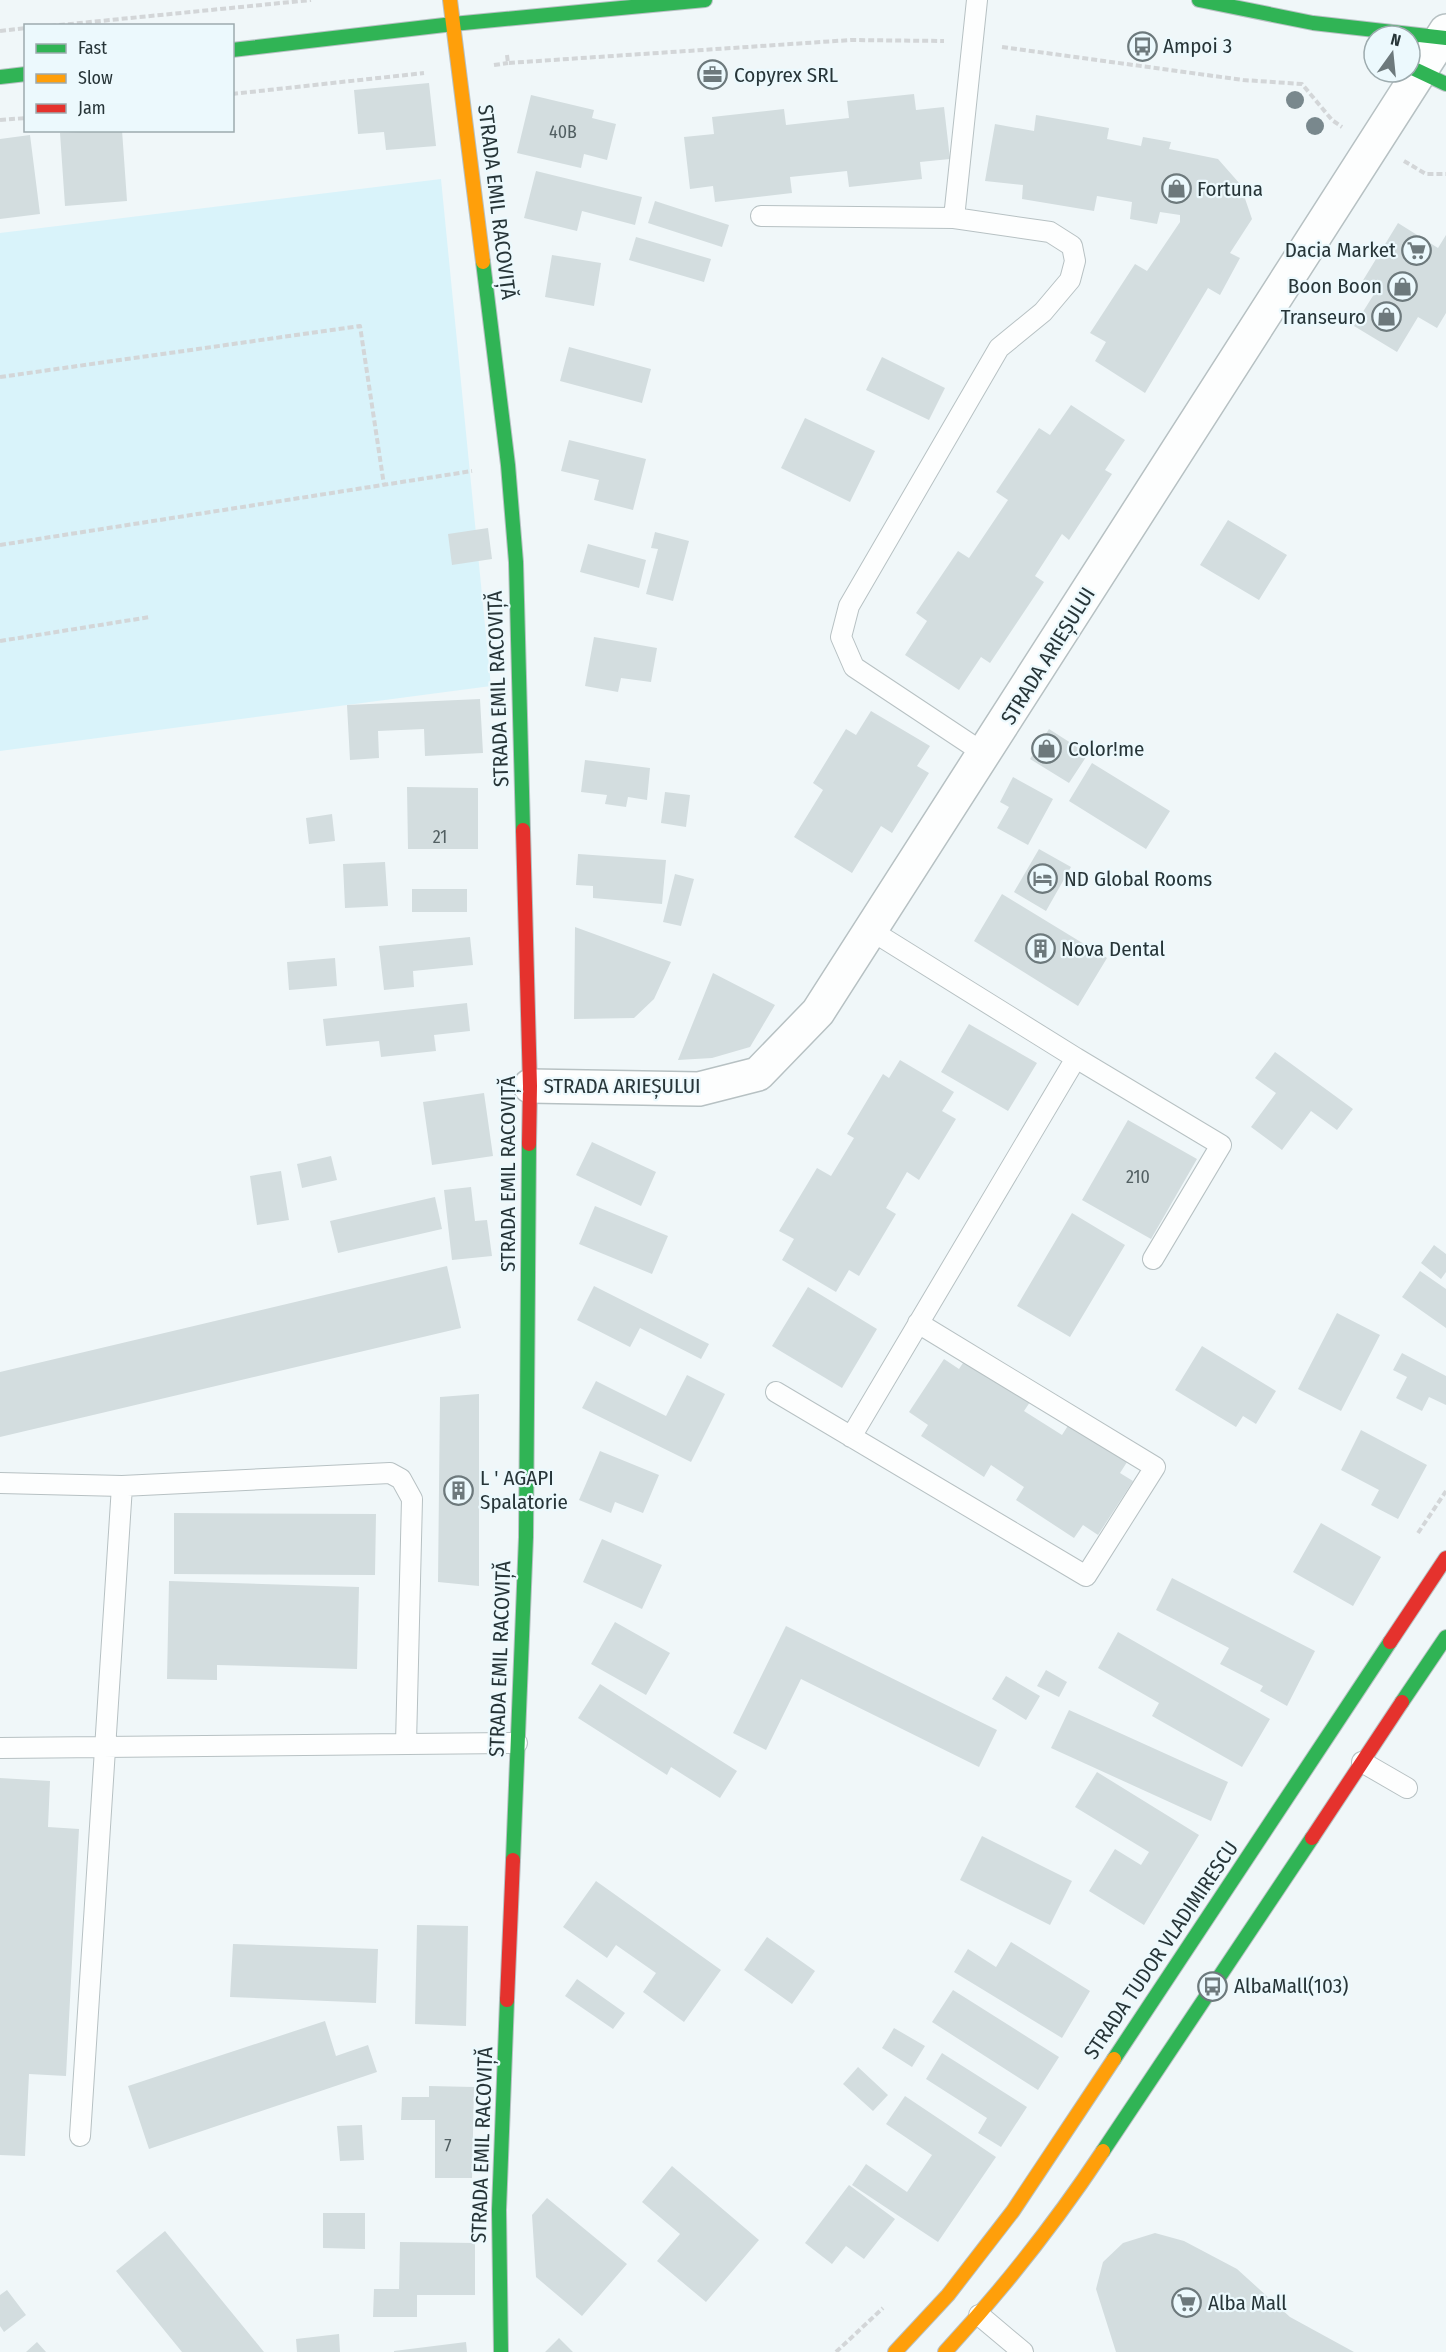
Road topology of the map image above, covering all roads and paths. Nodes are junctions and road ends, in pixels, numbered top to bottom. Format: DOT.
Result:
graph roads {
  1 [pos="311,0"];
  2 [pos="450,0"];
  3 [pos="705,0"];
  4 [pos="977,0"];
  5 [pos="1199,0"];
  6 [pos="1312,23"];
  7 [pos="70,24"];
  8 [pos="453,24"];
  9 [pos="24,28"];
  10 [pos="0,31"];
  11 [pos="1445,35"];
  12 [pos="1353,41"];
  13 [pos="234,50"];
  14 [pos="459,69"];
  15 [pos="24,74"];
  16 [pos="1426,75"];
  17 [pos="0,77"];
  18 [pos="234,94"];
  19 [pos="24,117"];
  20 [pos="0,120"];
  21 [pos="761,216"];
  22 [pos="954,218"];
  23 [pos="0,376"];
  24 [pos="508,465"];
  25 [pos="384,485"];
  26 [pos="0,545"];
  27 [pos="150,617"];
  28 [pos="0,641"];
  29 [pos="985,754"];
  30 [pos="872,931"];
  31 [pos="1076,1058"];
  32 [pos="530,1086"];
  33 [pos="1153,1259"];
  34 [pos="918,1323"];
  35 [pos="776,1392"];
  36 [pos="850,1437"];
  37 [pos="0,1483"];
  38 [pos="122,1486"];
  39 [pos="1446,1558"];
  40 [pos="1446,1637"];
  41 [pos="517,1743"];
  42 [pos="406,1744"];
  43 [pos="105,1747"];
  44 [pos="0,1748"];
  45 [pos="1362,1762"];
  46 [pos="1407,1788"];
  47 [pos="80,2136"];
  48 [pos="979,2315"];
  49 [pos="501,2352"];
  50 [pos="895,2352"];
  51 [pos="945,2352"];
  52 [pos="1023,2352"];
  1 -- 7 [label="path"];
  2 -- 8 [label="main road, STRADA EMIL RACOVIȚĂ"];
  3 -- 8 [label="main road"];
  4 -- 22 [label="lane"];
  5 -- 6 [label="main road"];
  6 -- 11 [label="main road"];
  6 -- 12 [label="main road"];
  8 -- 13 [label="main road"];
  8 -- 14 [label="main road, STRADA EMIL RACOVIȚĂ"];
  9 -- 10 [label="path"];
  11 -- 16 [label="street, STRADA ARIEȘULUI"];
  14 -- 18 [label="path"];
  14 -- 24 [label="main road, STRADA EMIL RACOVIȚĂ"];
  15 -- 17 [label="main road"];
  16 -- 29 [label="street, STRADA ARIEȘULUI"];
  19 -- 20 [label="path"];
  21 -- 22 [label="lane"];
  22 -- 29 [label="lane"];
  23 -- 25 [label="path"];
  24 -- 25 [label="path"];
  24 -- 32 [label="main road, STRADA EMIL RACOVIȚĂ"];
  25 -- 26 [label="path"];
  27 -- 28 [label="path"];
  29 -- 30 [label="street, STRADA ARIEȘULUI"];
  30 -- 31 [label="lane"];
  30 -- 32 [label="street, STRADA ARIEȘULUI"];
  31 -- 33 [label="lane"];
  31 -- 34 [label="lane"];
  32 -- 41 [label="main road, STRADA EMIL RACOVIȚĂ"];
  34 -- 36 [label="lane"];
  34 -- 36 [label="lane"];
  35 -- 36 [label="lane"];
  37 -- 38 [label="lane"];
  38 -- 42 [label="lane"];
  38 -- 43 [label="lane"];
  39 -- 50 [label="main road, STRADA TUDOR VLADIMIRESCU"];
  40 -- 45 [label="main road"];
  41 -- 42 [label="lane"];
  41 -- 49 [label="main road, STRADA EMIL RACOVIȚĂ"];
  42 -- 43 [label="lane"];
  43 -- 44 [label="lane"];
  43 -- 47 [label="lane"];
  45 -- 46 [label="lane"];
  45 -- 48 [label="main road"];
  48 -- 51 [label="main road"];
  48 -- 52 [label="lane"];
}
